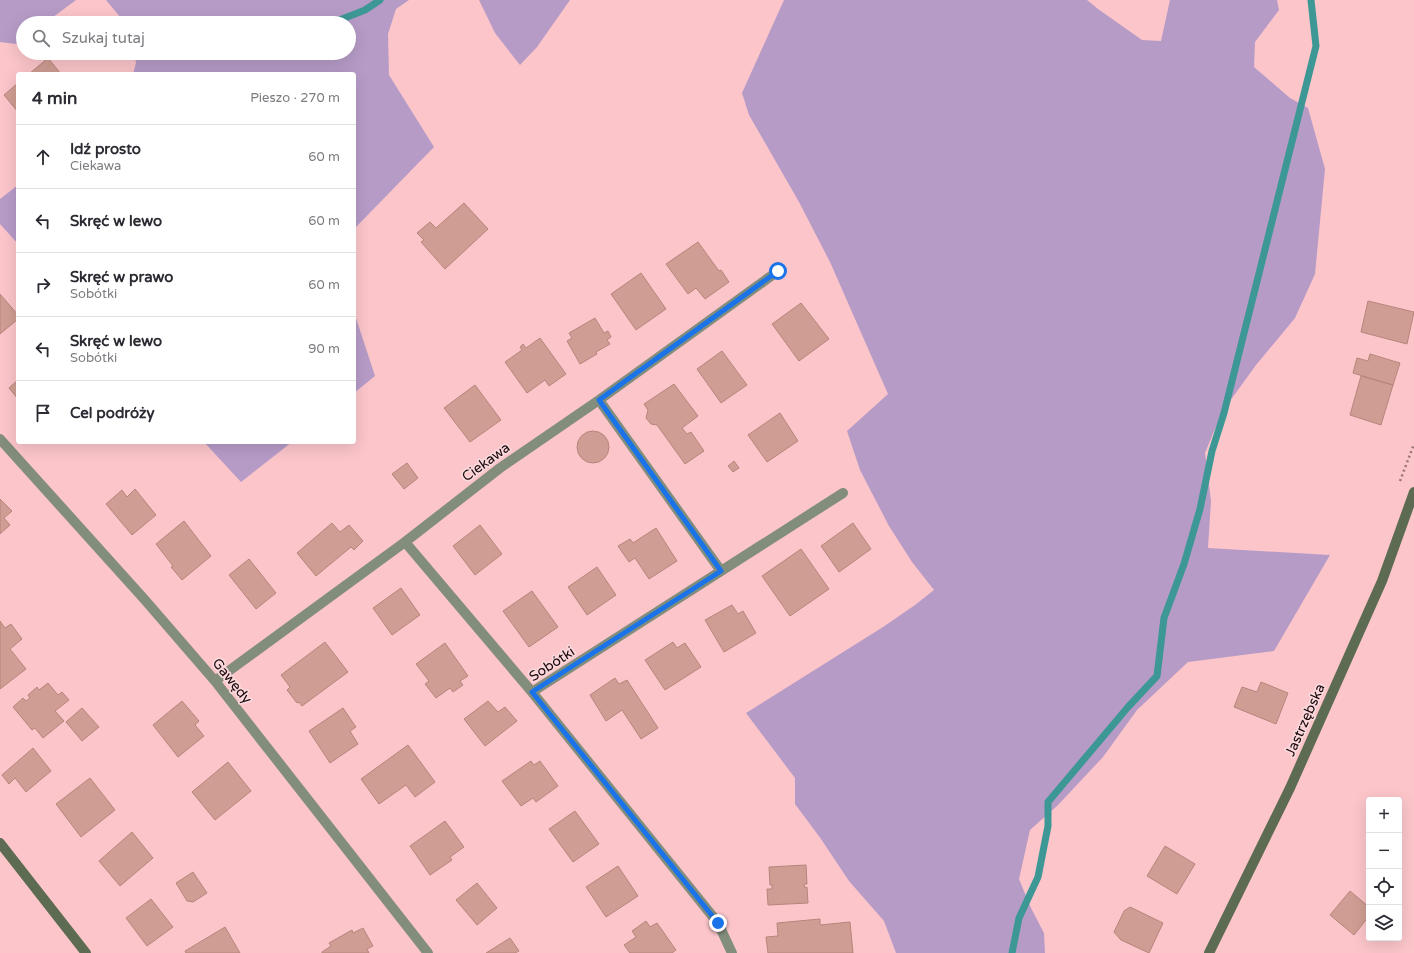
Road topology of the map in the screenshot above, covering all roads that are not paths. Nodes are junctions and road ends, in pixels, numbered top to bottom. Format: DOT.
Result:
graph roads {
  1 [pos="778,271"];
  2 [pos="599,400"];
  3 [pos="0,439"];
  4 [pos="1414,492"];
  5 [pos="843,493"];
  6 [pos="405,542"];
  7 [pos="721,571"];
  8 [pos="215,681"];
  9 [pos="532,692"];
  10 [pos="0,843"];
  11 [pos="86,953"];
  12 [pos="428,953"];
  13 [pos="732,953"];
  14 [pos="1209,953"];
  1 -- 2 [label="street, Ciekawa"];
  2 -- 6 [label="street, Ciekawa"];
  2 -- 7 [label="street"];
  3 -- 8 [label="street, Gawędy"];
  4 -- 14 [label="main road, Jastrzębska"];
  5 -- 7 [label="street, Sobótki"];
  6 -- 8 [label="street, Ciekawa"];
  6 -- 9 [label="street"];
  7 -- 9 [label="street, Sobótki"];
  8 -- 12 [label="street, Gawędy"];
  9 -- 13 [label="street, Sobótki"];
  10 -- 11 [label="main road"];
}
